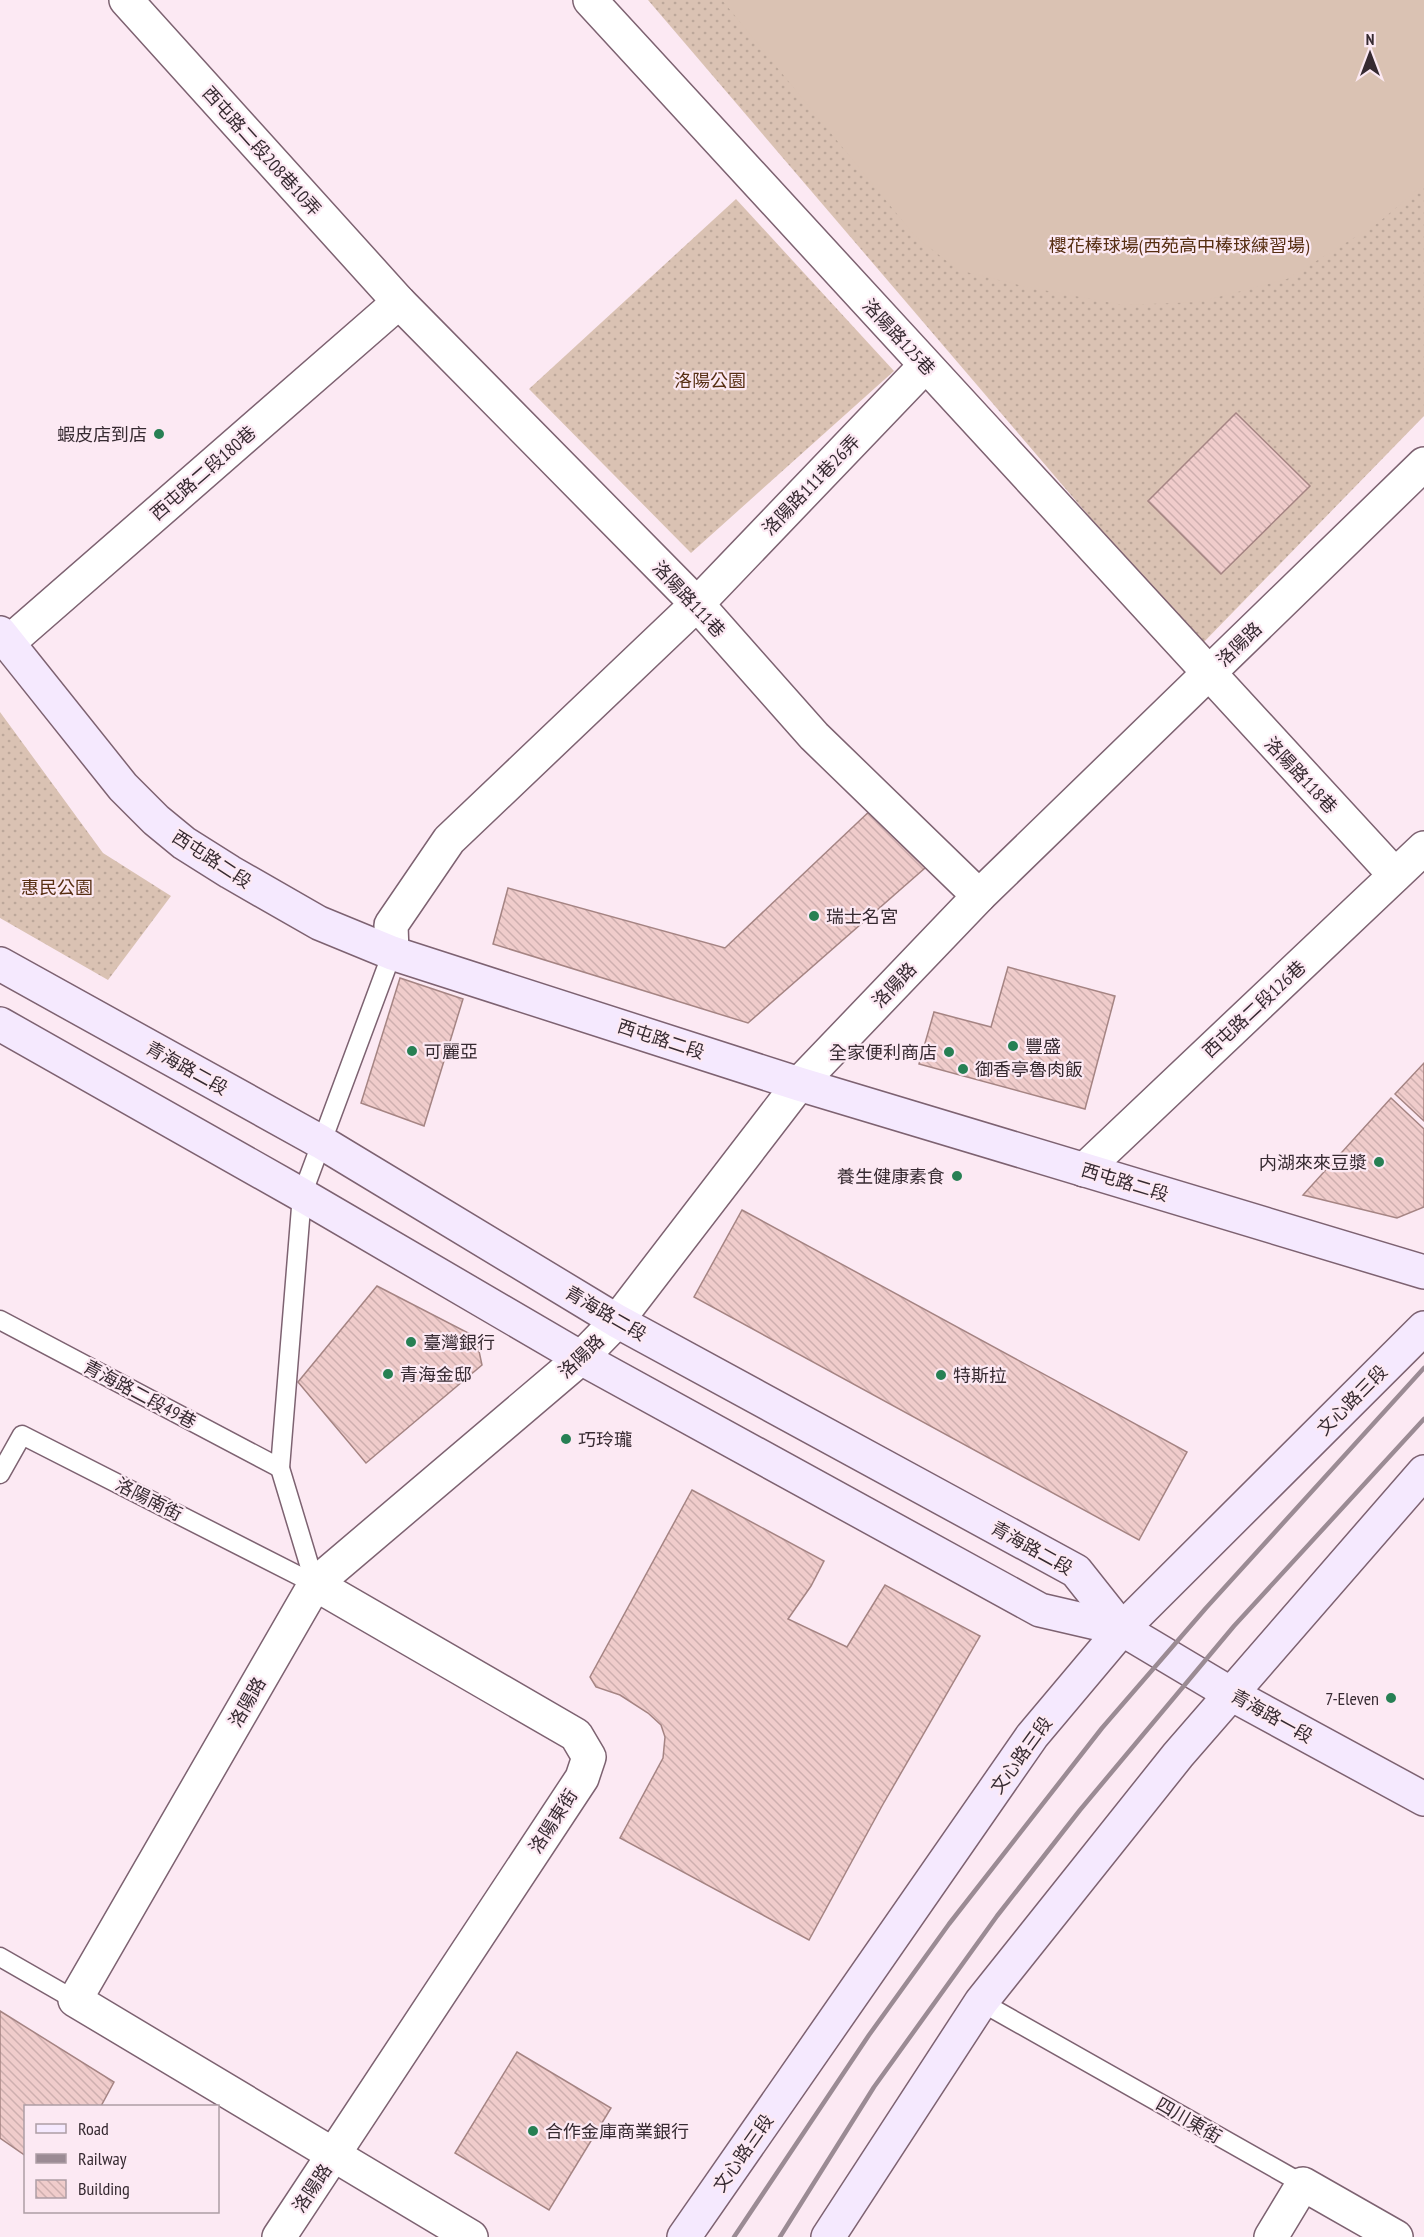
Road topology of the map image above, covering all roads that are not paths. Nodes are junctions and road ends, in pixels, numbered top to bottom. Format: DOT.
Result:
graph roads {
  1 [pos="126,0"];
  2 [pos="590,0"];
  3 [pos="399,302"];
  4 [pos="925,366"];
  5 [pos="1424,464"];
  6 [pos="697,604"];
  7 [pos="4,638"];
  8 [pos="1208,674"];
  9 [pos="1424,848"];
  10 [pos="1395,875"];
  11 [pos="980,896"];
  12 [pos="392,953"];
  13 [pos="0,964"];
  14 [pos="0,1024"];
  15 [pos="799,1084"];
  16 [pos="321,1142"];
  17 [pos="1084,1170"];
  18 [pos="302,1195"];
  19 [pos="1424,1272"];
  20 [pos="0,1320"];
  21 [pos="617,1321"];
  22 [pos="1424,1328"];
  23 [pos="581,1358"];
  24 [pos="280,1468"];
  25 [pos="1424,1472"];
  26 [pos="0,1474"];
  27 [pos="315,1584"];
  28 [pos="1122,1629"];
  29 [pos="1231,1694"];
  30 [pos="1424,1799"];
  31 [pos="0,1957"];
  32 [pos="75,2000"];
  33 [pos="981,2002"];
  34 [pos="333,2156"];
  35 [pos="1303,2184"];
  36 [pos="279,2237"];
  37 [pos="471,2237"];
  38 [pos="684,2237"];
  39 [pos="828,2237"];
  40 [pos="1271,2237"];
  41 [pos="1396,2237"];
  1 -- 3 [label="street, 西屯路二段208巷10弄"];
  2 -- 4 [label="street, 洛陽路125巷"];
  3 -- 6 [label="street, 洛陽路111巷"];
  3 -- 7 [label="street, 西屯路二段180巷"];
  4 -- 6 [label="street, 洛陽路111巷26弄"];
  4 -- 8 [label="street, 洛陽路125巷"];
  5 -- 8 [label="street, 洛陽路"];
  6 -- 11 [label="street, 洛陽路111巷"];
  6 -- 12 [label="street, 洛陽路111巷26弄"];
  7 -- 12 [label="main road, 西屯路二段"];
  8 -- 10 [label="street, 洛陽路118巷"];
  8 -- 11 [label="street, 洛陽路"];
  9 -- 10 [label="street, 西屯路二段126巷"];
  10 -- 17 [label="street, 西屯路二段126巷"];
  11 -- 15 [label="street, 洛陽路"];
  12 -- 15 [label="main road, 西屯路二段"];
  12 -- 16 [label="lane"];
  13 -- 16 [label="main road, 青海路二段"];
  14 -- 18 [label="main road"];
  15 -- 17 [label="main road, 西屯路二段"];
  15 -- 21 [label="street, 洛陽路"];
  16 -- 18 [label="lane"];
  16 -- 21 [label="main road, 青海路二段"];
  17 -- 19 [label="main road, 西屯路二段"];
  18 -- 23 [label="main road"];
  18 -- 24 [label="lane"];
  20 -- 24 [label="lane, 青海路二段49巷"];
  21 -- 23 [label="street, 洛陽路"];
  21 -- 28 [label="main road, 青海路二段"];
  22 -- 28 [label="main road, 文心路三段"];
  23 -- 27 [label="street, 洛陽路"];
  23 -- 28 [label="main road"];
  24 -- 27 [label="lane"];
  25 -- 29 [label="main road"];
  26 -- 27 [label="lane, 洛陽南街"];
  27 -- 32 [label="street, 洛陽路"];
  27 -- 34 [label="street, 洛陽東街"];
  28 -- 29 [label="main road, 青海路一段"];
  28 -- 38 [label="main road, 文心路三段"];
  29 -- 30 [label="main road, 青海路一段"];
  29 -- 33 [label="main road"];
  31 -- 32 [label="lane"];
  32 -- 34 [label="street, 洛陽路"];
  33 -- 35 [label="lane, 四川東街"];
  33 -- 39 [label="main road"];
  34 -- 36 [label="street, 洛陽路"];
  34 -- 37 [label="street"];
  35 -- 40 [label="street"];
  35 -- 41 [label="street, 四川東街"];
}
